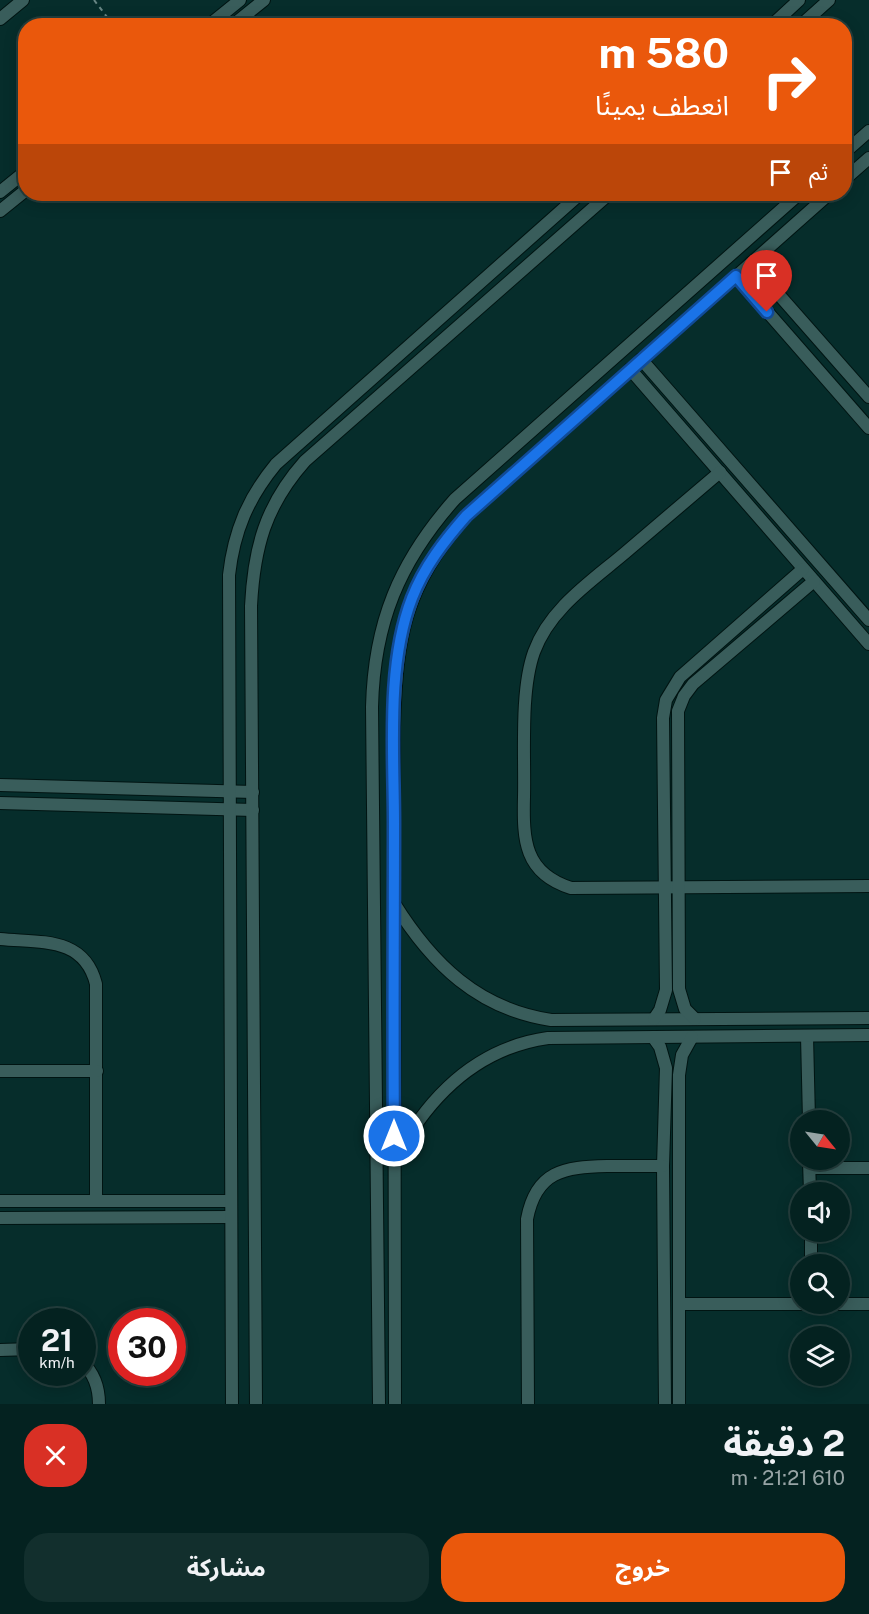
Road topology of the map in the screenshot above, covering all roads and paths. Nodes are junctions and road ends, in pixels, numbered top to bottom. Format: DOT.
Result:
graph roads {
  1 [pos="23,0"];
  2 [pos="94,0"];
  3 [pos="240,0"];
  4 [pos="264,0"];
  5 [pos="800,0"];
  6 [pos="829,0"];
  7 [pos="108,18"];
  8 [pos="218,18"];
  9 [pos="242,18"];
  10 [pos="780,18"];
  11 [pos="809,18"];
  12 [pos="0,19"];
  13 [pos="869,131"];
  14 [pos="852,146"];
  15 [pos="869,158"];
  16 [pos="852,173"];
  17 [pos="18,177"];
  18 [pos="0,192"];
  19 [pos="18,196"];
  20 [pos="572,201"];
  21 [pos="601,201"];
  22 [pos="791,201"];
  23 [pos="821,201"];
  24 [pos="0,211"];
  25 [pos="751,263"];
  26 [pos="736,276"];
  27 [pos="640,359"];
  28 [pos="630,369"];
  29 [pos="869,397"];
  30 [pos="869,428"];
  31 [pos="720,472"];
  32 [pos="803,569"];
  33 [pos="814,581"];
  34 [pos="869,620"];
  35 [pos="869,644"];
  36 [pos="0,785"];
  37 [pos="230,791"];
  38 [pos="253,792"];
  39 [pos="0,803"];
  40 [pos="230,809"];
  41 [pos="253,810"];
  42 [pos="869,886"];
  43 [pos="664,888"];
  44 [pos="678,888"];
  45 [pos="393,902"];
  46 [pos="0,939"];
  47 [pos="869,1018"];
  48 [pos="654,1019"];
  49 [pos="695,1019"];
  50 [pos="869,1035"];
  51 [pos="807,1036"];
  52 [pos="653,1037"];
  53 [pos="692,1037"];
  54 [pos="0,1071"];
  55 [pos="97,1071"];
  56 [pos="809,1110"];
  57 [pos="394,1160"];
  58 [pos="663,1166"];
  59 [pos="850,1167"];
  60 [pos="869,1168"];
  61 [pos="0,1201"];
  62 [pos="96,1201"];
  63 [pos="231,1201"];
  64 [pos="231,1217"];
  65 [pos="0,1218"];
  66 [pos="679,1304"];
  67 [pos="790,1304"];
  68 [pos="850,1304"];
  69 [pos="869,1304"];
  70 [pos="18,1349"];
  71 [pos="0,1350"];
  72 [pos="96,1383"];
  73 [pos="99,1404"];
  74 [pos="232,1404"];
  75 [pos="256,1404"];
  76 [pos="379,1404"];
  77 [pos="395,1404"];
  78 [pos="528,1404"];
  79 [pos="665,1404"];
  80 [pos="679,1404"];
  1 -- 12 [label="street"];
  2 -- 7 [label="path"];
  3 -- 8 [label="street"];
  4 -- 9 [label="street"];
  5 -- 10 [label="street"];
  6 -- 11 [label="street"];
  13 -- 14 [label="street"];
  15 -- 16 [label="street"];
  17 -- 18 [label="street"];
  19 -- 24 [label="street"];
  20 -- 37 [label="street"];
  21 -- 38 [label="street"];
  22 -- 76 [label="street"];
  23 -- 25 [label="street"];
  25 -- 26 [label="street"];
  25 -- 29 [label="street"];
  26 -- 27 [label="street"];
  26 -- 30 [label="street"];
  27 -- 28 [label="street"];
  27 -- 34 [label="street"];
  28 -- 31 [label="street"];
  28 -- 45 [label="street"];
  31 -- 32 [label="street"];
  31 -- 43 [label="street"];
  32 -- 33 [label="street"];
  32 -- 43 [label="street"];
  33 -- 35 [label="street"];
  33 -- 44 [label="street"];
  36 -- 37 [label="street"];
  37 -- 38 [label="street"];
  37 -- 40 [label="street"];
  38 -- 41 [label="street"];
  39 -- 40 [label="street"];
  40 -- 41 [label="street"];
  40 -- 63 [label="street"];
  41 -- 75 [label="street"];
  42 -- 44 [label="street"];
  43 -- 44 [label="street"];
  43 -- 48 [label="street"];
  44 -- 49 [label="street"];
  45 -- 48 [label="street"];
  45 -- 57 [label="street"];
  46 -- 55 [label="street"];
  47 -- 49 [label="street"];
  48 -- 49 [label="street"];
  50 -- 51 [label="street"];
  51 -- 53 [label="street"];
  51 -- 56 [label="street"];
  52 -- 53 [label="street"];
  52 -- 57 [label="street"];
  52 -- 58 [label="street"];
  53 -- 66 [label="street"];
  54 -- 55 [label="street"];
  55 -- 62 [label="street"];
  57 -- 77 [label="street"];
  58 -- 78 [label="street"];
  58 -- 79 [label="street"];
  59 -- 60 [label="street"];
  61 -- 62 [label="street"];
  62 -- 63 [label="street"];
  63 -- 64 [label="street"];
  64 -- 65 [label="street"];
  64 -- 74 [label="street"];
  66 -- 67 [label="street"];
  66 -- 80 [label="street"];
  68 -- 69 [label="street"];
  70 -- 71 [label="street"];
  72 -- 73 [label="street"];
}
